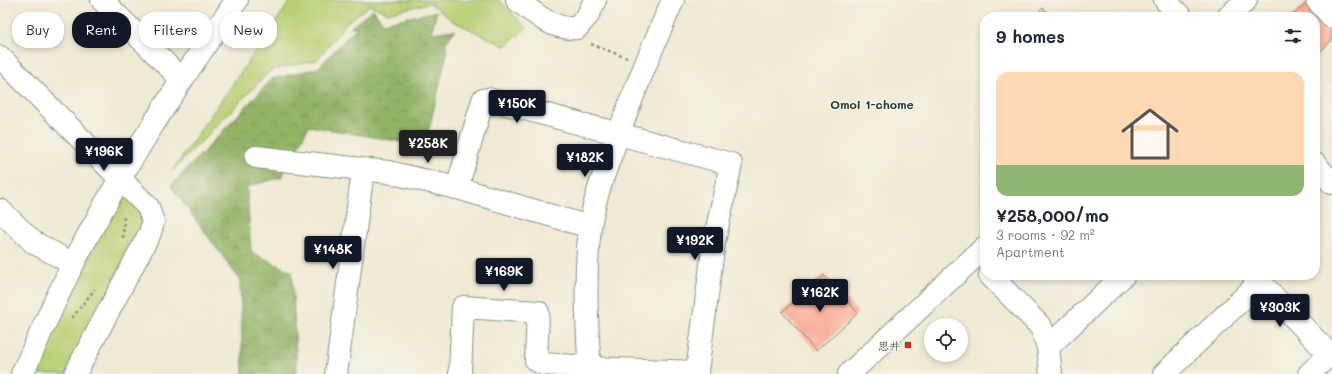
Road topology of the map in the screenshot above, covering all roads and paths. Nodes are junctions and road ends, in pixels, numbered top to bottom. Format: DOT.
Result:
graph roads {
  1 [pos="237,0"];
  2 [pos="517,0"];
  3 [pos="595,0"];
  4 [pos="673,0"];
  5 [pos="1166,0"];
  6 [pos="1246,0"];
  7 [pos="1317,0"];
  8 [pos="105,1"];
  9 [pos="1177,12"];
  10 [pos="1233,12"];
  11 [pos="1332,17"];
  12 [pos="577,28"];
  13 [pos="0,57"];
  14 [pos="645,64"];
  15 [pos="181,79"];
  16 [pos="618,134"];
  17 [pos="256,157"];
  18 [pos="364,170"];
  19 [pos="1320,170"];
  20 [pos="1332,183"];
  21 [pos="126,184"];
  22 [pos="457,188"];
  23 [pos="2,216"];
  24 [pos="590,227"];
  25 [pos="122,241"];
  26 [pos="980,259"];
  27 [pos="73,264"];
  28 [pos="995,280"];
  29 [pos="1119,280"];
  30 [pos="1254,280"];
  31 [pos="1258,280"];
  32 [pos="98,284"];
  33 [pos="71,319"];
  34 [pos="1048,347"];
  35 [pos="1331,356"];
  36 [pos="590,370"];
  37 [pos="22,374"];
  38 [pos="75,374"];
  39 [pos="336,374"];
  40 [pos="460,374"];
  41 [pos="849,374"];
  42 [pos="1051,374"];
  43 [pos="1164,374"];
  44 [pos="1309,374"];
  1 -- 15 [label="street"];
  2 -- 12 [label="street"];
  3 -- 12 [label="street"];
  4 -- 14 [label="street"];
  5 -- 9 [label="street"];
  6 -- 10 [label="street"];
  7 -- 11 [label="street"];
  8 -- 15 [label="street"];
  12 -- 14 [label="path"];
  13 -- 21 [label="street"];
  14 -- 16 [label="street"];
  15 -- 21 [label="street"];
  16 -- 22 [label="street"];
  16 -- 24 [label="street"];
  16 -- 36 [label="street"];
  17 -- 18 [label="street"];
  18 -- 22 [label="street"];
  18 -- 39 [label="street"];
  19 -- 20 [label="street"];
  21 -- 25 [label="path"];
  21 -- 27 [label="street"];
  21 -- 38 [label="street"];
  22 -- 24 [label="street"];
  23 -- 27 [label="street"];
  24 -- 36 [label="street"];
  26 -- 41 [label="street"];
  27 -- 37 [label="street"];
  28 -- 34 [label="street"];
  29 -- 34 [label="street"];
  30 -- 43 [label="street"];
  31 -- 35 [label="street"];
  32 -- 33 [label="path"];
  34 -- 42 [label="street"];
  35 -- 44 [label="street"];
  36 -- 40 [label="street"];
}
